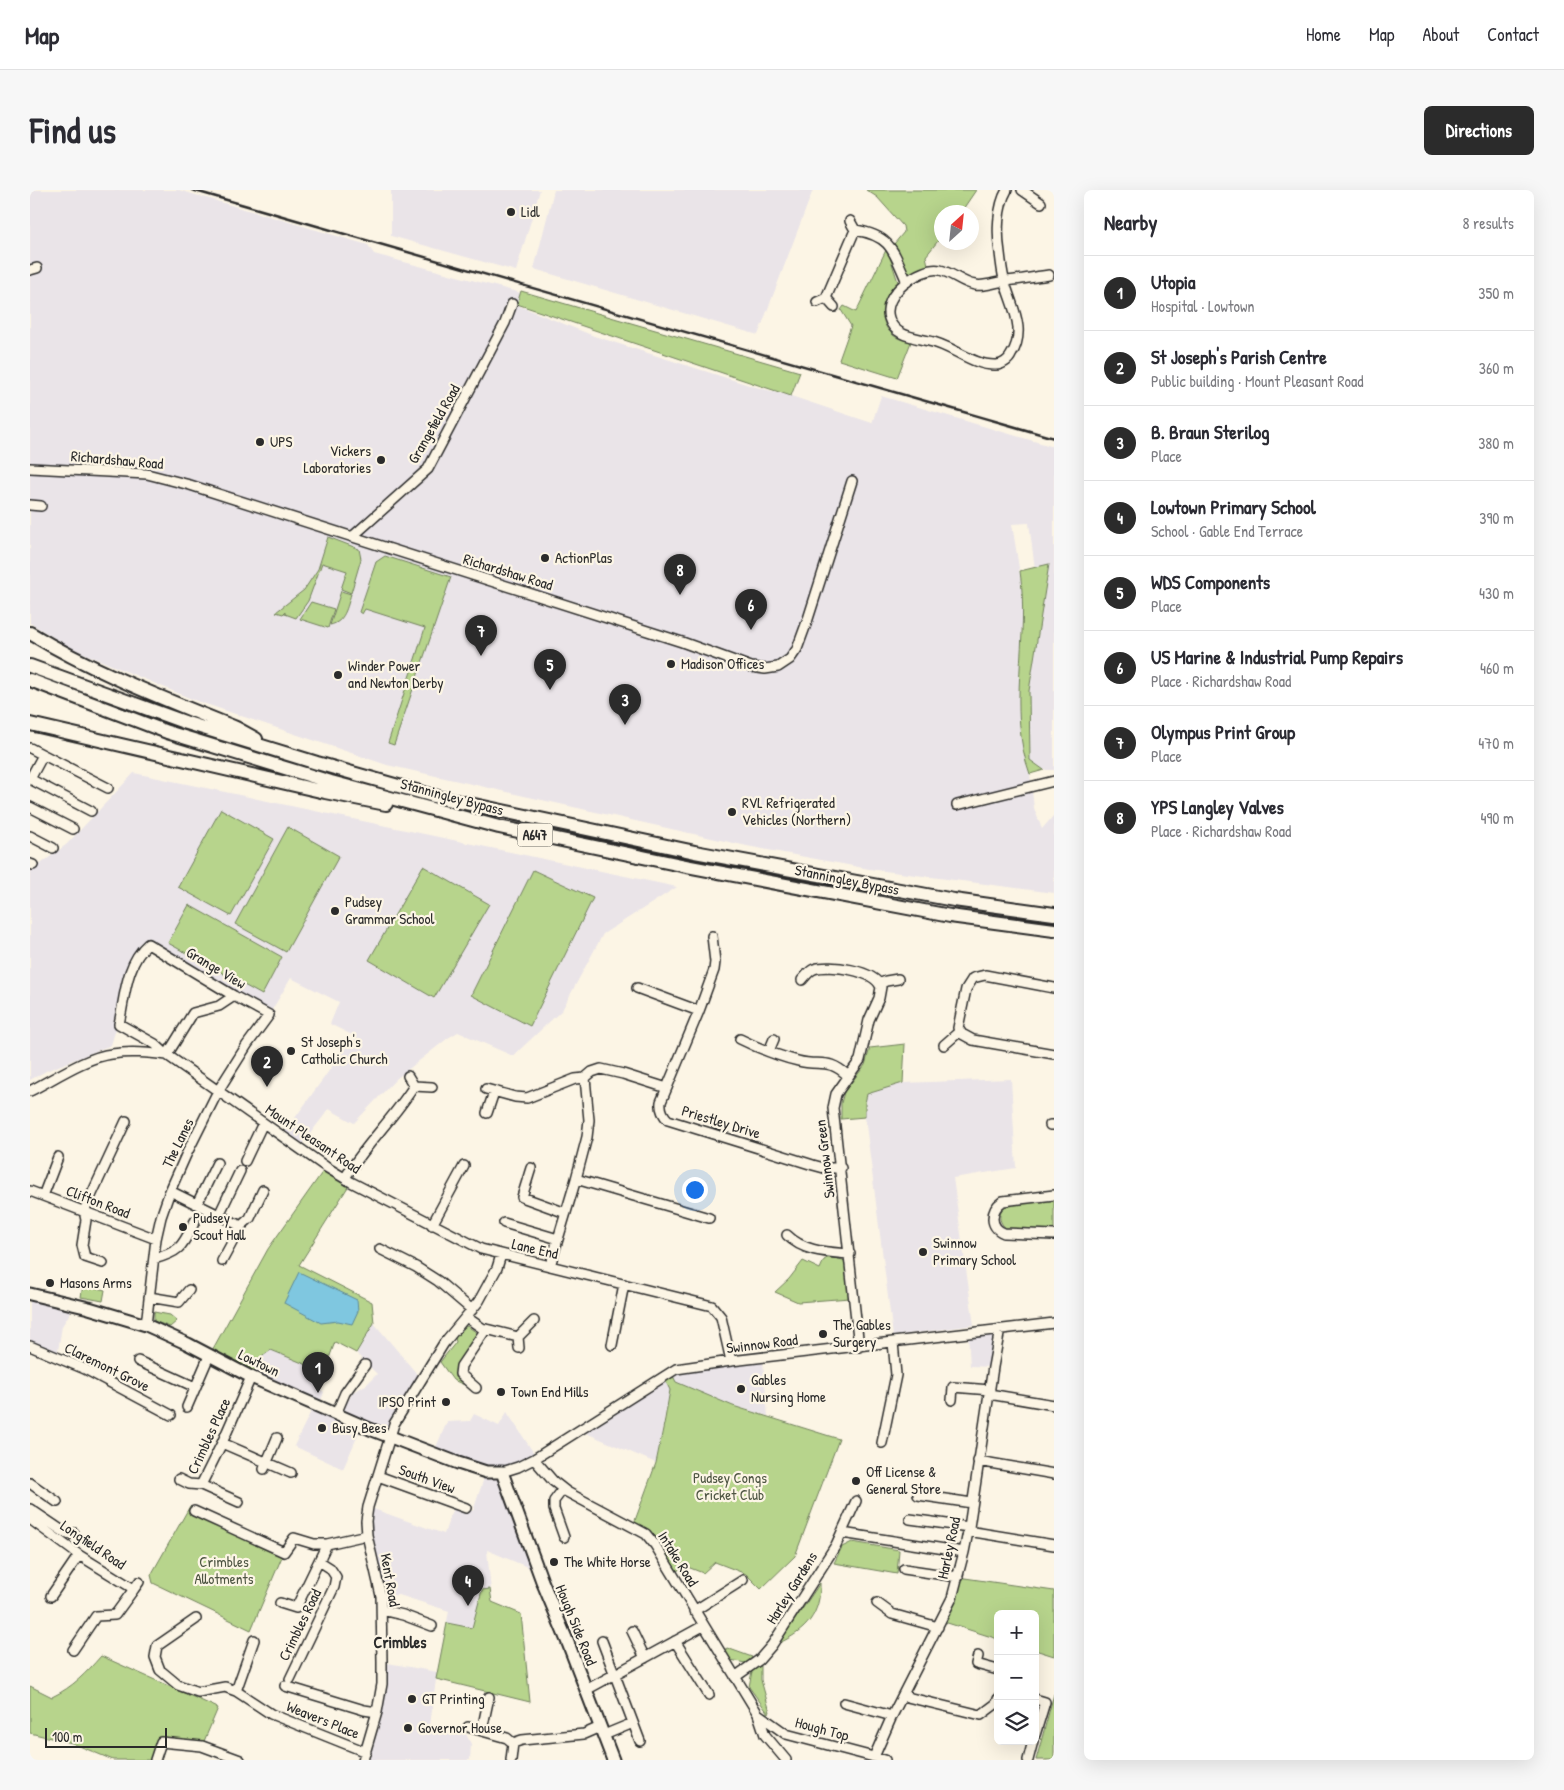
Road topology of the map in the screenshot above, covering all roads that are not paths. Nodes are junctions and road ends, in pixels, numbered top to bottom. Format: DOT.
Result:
graph roads {
  1 [pos="1006,190"];
  2 [pos="1022,190"];
  3 [pos="1041,203"];
  4 [pos="850,221"];
  5 [pos="855,230"];
  6 [pos="1050,275"];
  7 [pos="1004,281"];
  8 [pos="906,282"];
  9 [pos="826,298"];
  10 [pos="817,302"];
  11 [pos="512,304"];
  12 [pos="834,307"];
  13 [pos="30,468"];
  14 [pos="852,481"];
  15 [pos="30,505"];
  16 [pos="41,506"];
  17 [pos="352,537"];
  18 [pos="30,633"];
  19 [pos="30,666"];
  20 [pos="30,680"];
  21 [pos="30,724"];
  22 [pos="30,748"];
  23 [pos="43,754"];
  24 [pos="286,754"];
  25 [pos="30,779"];
  26 [pos="1054,782"];
  27 [pos="108,788"];
  28 [pos="957,805"];
  29 [pos="30,807"];
  30 [pos="92,811"];
  31 [pos="499,827"];
  32 [pos="73,828"];
  33 [pos="30,836"];
  34 [pos="53,848"];
  35 [pos="954,900"];
  36 [pos="1054,905"];
  37 [pos="1054,914"];
  38 [pos="1054,930"];
  39 [pos="712,936"];
  40 [pos="898,979"];
  41 [pos="802,980"];
  42 [pos="879,984"];
  43 [pos="637,988"];
  44 [pos="1054,988"];
  45 [pos="234,996"];
  46 [pos="699,1011"];
  47 [pos="269,1015"];
  48 [pos="960,1031"];
  49 [pos="740,1039"];
  50 [pos="774,1040"];
  51 [pos="944,1045"];
  52 [pos="769,1051"];
  53 [pos="1054,1054"];
  54 [pos="167,1055"];
  55 [pos="408,1076"];
  56 [pos="848,1076"];
  57 [pos="584,1078"];
  58 [pos="414,1086"];
  59 [pos="432,1087"];
  60 [pos="667,1088"];
  61 [pos="218,1090"];
  62 [pos="30,1091"];
  63 [pos="487,1113"];
  64 [pos="126,1121"];
  65 [pos="264,1123"];
  66 [pos="58,1157"];
  67 [pos="245,1162"];
  68 [pos="217,1164"];
  69 [pos="464,1166"];
  70 [pos="531,1168"];
  71 [pos="840,1168"];
  72 [pos="240,1171"];
  73 [pos="345,1178"];
  74 [pos="576,1179"];
  75 [pos="263,1190"];
  76 [pos="30,1191"];
  77 [pos="170,1191"];
  78 [pos="1054,1194"];
  79 [pos="43,1196"];
  80 [pos="197,1204"];
  81 [pos="84,1211"];
  82 [pos="566,1213"];
  83 [pos="220,1215"];
  84 [pos="709,1218"];
  85 [pos="195,1221"];
  86 [pos="504,1223"];
  87 [pos="432,1225"];
  88 [pos="241,1226"];
  89 [pos="787,1235"];
  90 [pos="1054,1235"];
  91 [pos="156,1239"];
  92 [pos="558,1239"];
  93 [pos="380,1249"];
  94 [pos="850,1254"];
  95 [pos="501,1255"];
  96 [pos="154,1259"];
  97 [pos="222,1261"];
  98 [pos="103,1263"];
  99 [pos="550,1266"];
  100 [pos="624,1284"];
  101 [pos="189,1290"];
  102 [pos="30,1294"];
  103 [pos="149,1298"];
  104 [pos="469,1313"];
  105 [pos="534,1321"];
  106 [pos="1054,1323"];
  107 [pos="146,1325"];
  108 [pos="486,1329"];
  109 [pos="1000,1329"];
  110 [pos="518,1337"];
  111 [pos="893,1342"];
  112 [pos="612,1344"];
  113 [pos="30,1346"];
  114 [pos="859,1347"];
  115 [pos="519,1348"];
  116 [pos="218,1360"];
  117 [pos="138,1361"];
  118 [pos="731,1361"];
  119 [pos="365,1365"];
  120 [pos="251,1377"];
  121 [pos="195,1387"];
  122 [pos="476,1388"];
  123 [pos="989,1392"];
  124 [pos="952,1400"];
  125 [pos="1054,1404"];
  126 [pos="187,1407"];
  127 [pos="336,1414"];
  128 [pos="172,1415"];
  129 [pos="390,1436"];
  130 [pos="277,1438"];
  131 [pos="222,1443"];
  132 [pos="882,1443"];
  133 [pos="534,1459"];
  134 [pos="978,1461"];
  135 [pos="265,1466"];
  136 [pos="502,1472"];
  137 [pos="291,1473"];
  138 [pos="1054,1474"];
  139 [pos="378,1476"];
  140 [pos="179,1479"];
  141 [pos="30,1483"];
  142 [pos="201,1485"];
  143 [pos="563,1489"];
  144 [pos="918,1495"];
  145 [pos="856,1501"];
  146 [pos="57,1502"];
  147 [pos="239,1502"];
  148 [pos="972,1504"];
  149 [pos="466,1508"];
  150 [pos="30,1509"];
  151 [pos="194,1511"];
  152 [pos="30,1519"];
  153 [pos="910,1519"];
  154 [pos="968,1529"];
  155 [pos="842,1532"];
  156 [pos="74,1534"];
  157 [pos="367,1536"];
  158 [pos="564,1537"];
  159 [pos="327,1544"];
  160 [pos="1054,1545"];
  161 [pos="964,1552"];
  162 [pos="79,1555"];
  163 [pos="319,1561"];
  164 [pos="904,1569"];
  165 [pos="958,1577"];
  166 [pos="743,1580"];
  167 [pos="51,1596"];
  168 [pos="280,1603"];
  169 [pos="877,1604"];
  170 [pos="382,1610"];
  171 [pos="694,1611"];
  172 [pos="196,1619"];
  173 [pos="432,1626"];
  174 [pos="704,1626"];
  175 [pos="938,1627"];
  176 [pos="632,1631"];
  177 [pos="254,1640"];
  178 [pos="602,1641"];
  179 [pos="675,1641"];
  180 [pos="73,1650"];
  181 [pos="978,1656"];
  182 [pos="644,1658"];
  183 [pos="994,1669"];
  184 [pos="615,1674"];
  185 [pos="736,1677"];
  186 [pos="586,1690"];
  187 [pos="236,1691"];
  188 [pos="709,1695"];
  189 [pos="903,1696"];
  190 [pos="489,1697"];
  191 [pos="998,1700"];
  192 [pos="1039,1700"];
  193 [pos="844,1704"];
  194 [pos="377,1712"];
  195 [pos="758,1714"];
  196 [pos="892,1716"];
  197 [pos="1039,1722"];
  198 [pos="633,1723"];
  199 [pos="468,1727"];
  200 [pos="482,1730"];
  201 [pos="602,1731"];
  202 [pos="640,1741"];
  203 [pos="513,1743"];
  204 [pos="1032,1745"];
  205 [pos="364,1756"];
  206 [pos="874,1757"];
  207 [pos="155,1760"];
  208 [pos="240,1760"];
  209 [pos="511,1760"];
  210 [pos="613,1760"];
  211 [pos="786,1760"];
  212 [pos="885,1760"];
  213 [pos="1028,1760"];
  1 -- 7 [label="street"];
  2 -- 3 [label="street"];
  4 -- 5 [label="street"];
  5 -- 8 [label="street"];
  5 -- 9 [label="street"];
  6 -- 7 [label="street"];
  7 -- 8 [label="street"];
  7 -- 8 [label="street"];
  9 -- 10 [label="street"];
  9 -- 12 [label="street"];
  11 -- 17 [label="street, Grangefield Road"];
  13 -- 17 [label="street, Richardshaw Road"];
  14 -- 17 [label="street, Richardshaw Road"];
  15 -- 16 [label="street"];
  18 -- 24 [label="highway"];
  19 -- 24 [label="highway, Stanningley Bypass / A647"];
  20 -- 31 [label="highway, Stanningley Bypass / A647"];
  21 -- 31 [label="highway"];
  22 -- 23 [label="street"];
  23 -- 25 [label="street"];
  23 -- 27 [label="street"];
  24 -- 35 [label="highway, Stanningley Bypass / A647"];
  25 -- 30 [label="street"];
  26 -- 28 [label="street"];
  29 -- 32 [label="street"];
  31 -- 38 [label="highway, Stanningley Bypass / A647"];
  33 -- 34 [label="street"];
  35 -- 36 [label="highway"];
  35 -- 37 [label="highway, Stanningley Bypass / A647"];
  39 -- 46 [label="street, Priestley Drive"];
  40 -- 42 [label="street"];
  41 -- 42 [label="street"];
  42 -- 56 [label="street, Swinnow Green"];
  43 -- 46 [label="street"];
  44 -- 48 [label="street"];
  45 -- 47 [label="street, Grange View"];
  45 -- 54 [label="street"];
  45 -- 54 [label="street, Grange View"];
  46 -- 60 [label="street, Priestley Drive"];
  47 -- 61 [label="street, The Lanes"];
  48 -- 51 [label="street"];
  48 -- 53 [label="street"];
  49 -- 52 [label="street"];
  50 -- 52 [label="street"];
  52 -- 56 [label="street"];
  54 -- 61 [label="street, Mount Pleasant Road"];
  54 -- 62 [label="street, Mount Pleasant Road"];
  55 -- 58 [label="street"];
  56 -- 71 [label="street, Swinnow Green"];
  57 -- 60 [label="street"];
  57 -- 63 [label="street"];
  57 -- 74 [label="street"];
  58 -- 59 [label="street"];
  58 -- 73 [label="street"];
  60 -- 71 [label="street, Priestley Drive"];
  61 -- 65 [label="street, Mount Pleasant Road"];
  61 -- 77 [label="street, The Lanes"];
  64 -- 81 [label="street"];
  65 -- 67 [label="street"];
  65 -- 73 [label="street, Mount Pleasant Road"];
  66 -- 79 [label="street"];
  68 -- 80 [label="street"];
  69 -- 87 [label="street"];
  70 -- 82 [label="street"];
  71 -- 94 [label="street, Swinnow Green"];
  72 -- 83 [label="street"];
  73 -- 87 [label="street, Mount Pleasant Road"];
  74 -- 82 [label="street"];
  74 -- 84 [label="street"];
  75 -- 88 [label="street"];
  76 -- 79 [label="street, Clifton Road"];
  77 -- 80 [label="street"];
  77 -- 91 [label="street, The Lanes"];
  78 -- 90 [label="street"];
  79 -- 81 [label="street, Clifton Road"];
  80 -- 83 [label="street"];
  81 -- 91 [label="street, Clifton Road"];
  81 -- 98 [label="street"];
  82 -- 92 [label="street"];
  83 -- 88 [label="street"];
  85 -- 96 [label="street"];
  86 -- 92 [label="street"];
  87 -- 95 [label="street, Mount Pleasant Road"];
  88 -- 97 [label="street"];
  89 -- 94 [label="street"];
  91 -- 96 [label="street, The Lanes"];
  92 -- 99 [label="street"];
  93 -- 104 [label="street"];
  94 -- 114 [label="street, Swinnow Green"];
  95 -- 99 [label="street, Lane End"];
  95 -- 104 [label="street, Lane End"];
  96 -- 103 [label="street, The Lanes"];
  99 -- 100 [label="street, Lane End"];
  100 -- 112 [label="street"];
  100 -- 118 [label="street, Lane End"];
  101 -- 103 [label="street"];
  102 -- 107 [label="main road, Lowtown"];
  103 -- 107 [label="street, The Lanes"];
  104 -- 108 [label="street"];
  104 -- 129 [label="street, Lane End"];
  105 -- 110 [label="street"];
  106 -- 109 [label="street, Swinnow Road"];
  107 -- 116 [label="main road, Lowtown"];
  108 -- 110 [label="street"];
  108 -- 122 [label="street"];
  109 -- 111 [label="street, Swinnow Road"];
  109 -- 123 [label="street, Harley Road"];
  110 -- 115 [label="street"];
  111 -- 114 [label="street, Swinnow Road"];
  111 -- 132 [label="street"];
  113 -- 128 [label="street, Claremont Grove"];
  114 -- 118 [label="street, Swinnow Road"];
  116 -- 120 [label="main road, Lowtown"];
  116 -- 121 [label="street"];
  117 -- 121 [label="street"];
  118 -- 133 [label="street, Swinnow Road"];
  119 -- 127 [label="street"];
  120 -- 127 [label="main road, Lowtown"];
  120 -- 131 [label="street, Crimbles Place"];
  121 -- 126 [label="street"];
  123 -- 124 [label="street"];
  123 -- 125 [label="street"];
  123 -- 134 [label="street, Harley Road"];
  127 -- 129 [label="main road, Lowtown"];
  129 -- 136 [label="main road, Lowtown"];
  129 -- 139 [label="street, Kent Road"];
  130 -- 135 [label="street"];
  131 -- 135 [label="street"];
  131 -- 142 [label="street, Crimbles Place"];
  133 -- 136 [label="street, Swinnow Road"];
  133 -- 143 [label="street, Intake Road"];
  134 -- 138 [label="street"];
  134 -- 148 [label="street, Harley Road"];
  135 -- 137 [label="street"];
  136 -- 186 [label="main road, Hough Side Road"];
  139 -- 149 [label="street, South View"];
  139 -- 157 [label="street, Kent Road"];
  140 -- 142 [label="street, Crimbles Place"];
  141 -- 146 [label="street"];
  142 -- 147 [label="street"];
  143 -- 158 [label="street"];
  143 -- 171 [label="street, Intake Road"];
  144 -- 148 [label="street"];
  145 -- 155 [label="street, Harley Gardens"];
  148 -- 154 [label="street, Harley Road"];
  150 -- 156 [label="street, Longfield Road"];
  151 -- 159 [label="street"];
  152 -- 162 [label="street, Longfield Road"];
  153 -- 154 [label="street"];
  154 -- 160 [label="street"];
  154 -- 161 [label="street, Harley Road"];
  155 -- 161 [label="street"];
  155 -- 185 [label="street, Harley Gardens"];
  157 -- 159 [label="street"];
  157 -- 170 [label="street, Kent Road"];
  159 -- 163 [label="street"];
  161 -- 165 [label="street, Harley Road"];
  162 -- 167 [label="street"];
  162 -- 180 [label="street, Longfield Road"];
  163 -- 168 [label="street"];
  163 -- 194 [label="street, Crimbles Road"];
  164 -- 165 [label="street"];
  165 -- 175 [label="street, Harley Road"];
  166 -- 171 [label="street"];
  169 -- 175 [label="street"];
  170 -- 173 [label="street"];
  170 -- 194 [label="street, Kent Road"];
  171 -- 174 [label="street, Intake Road"];
  172 -- 187 [label="street"];
  174 -- 179 [label="street"];
  174 -- 185 [label="street, Intake Road"];
  175 -- 189 [label="street, Harley Road"];
  176 -- 182 [label="street"];
  177 -- 187 [label="street"];
  178 -- 184 [label="street"];
  179 -- 182 [label="street"];
  179 -- 188 [label="street"];
  181 -- 183 [label="street"];
  182 -- 184 [label="street"];
  184 -- 186 [label="street"];
  184 -- 198 [label="street"];
  185 -- 195 [label="street, Intake Road"];
  186 -- 201 [label="main road, Hough Side Road"];
  187 -- 205 [label="street, Weavers Place"];
  189 -- 191 [label="street"];
  189 -- 196 [label="street, Harley Road"];
  190 -- 200 [label="street"];
  192 -- 197 [label="street"];
  193 -- 196 [label="street"];
  194 -- 205 [label="street, Kent Road"];
  195 -- 206 [label="street, Hough Top"];
  195 -- 211 [label="street, Intake Road"];
  196 -- 206 [label="street, Harley Road"];
  198 -- 201 [label="street"];
  198 -- 202 [label="street"];
  199 -- 200 [label="street"];
  200 -- 203 [label="street"];
  201 -- 203 [label="street"];
  201 -- 210 [label="main road, Hough Side Road"];
  203 -- 209 [label="street"];
  204 -- 213 [label="street"];
  206 -- 212 [label="street, Hough Top"];
  207 -- 208 [label="street"];
}
